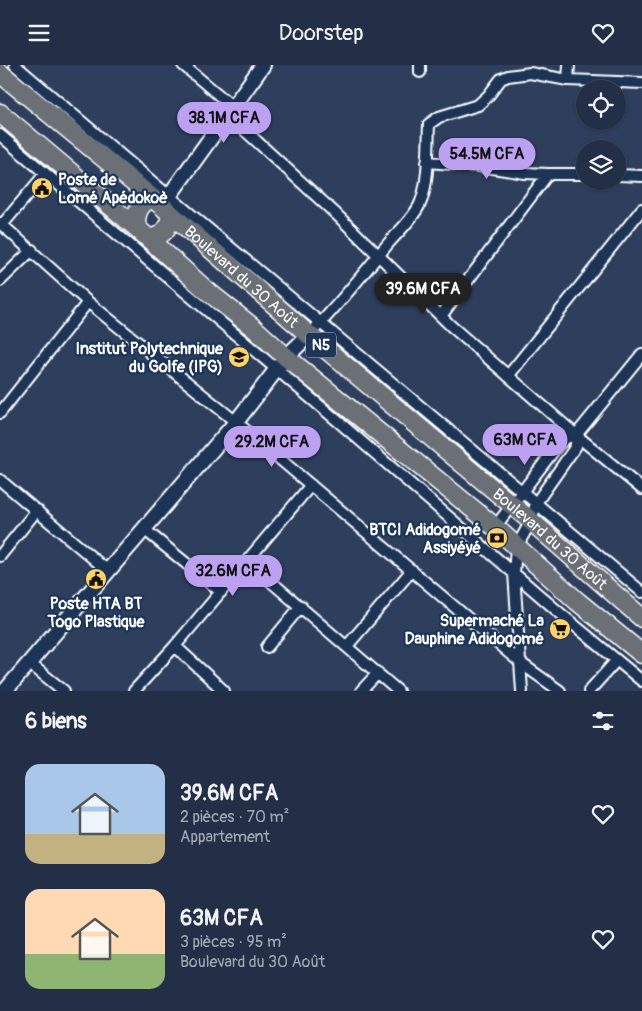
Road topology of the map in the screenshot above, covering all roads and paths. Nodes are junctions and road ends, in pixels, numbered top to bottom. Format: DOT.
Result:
graph roads {
  1 [pos="15,65"];
  2 [pos="183,65"];
  3 [pos="263,65"];
  4 [pos="569,65"];
  5 [pos="0,73"];
  6 [pos="568,80"];
  7 [pos="642,83"];
  8 [pos="230,111"];
  9 [pos="0,113"];
  10 [pos="0,135"];
  11 [pos="427,162"];
  12 [pos="548,173"];
  13 [pos="46,174"];
  14 [pos="576,174"];
  15 [pos="626,175"];
  16 [pos="642,176"];
  17 [pos="164,204"];
  18 [pos="642,209"];
  19 [pos="1,224"];
  20 [pos="143,233"];
  21 [pos="32,250"];
  22 [pos="379,255"];
  23 [pos="0,281"];
  24 [pos="88,301"];
  25 [pos="441,315"];
  26 [pos="315,328"];
  27 [pos="642,354"];
  28 [pos="282,363"];
  29 [pos="508,376"];
  30 [pos="0,413"];
  31 [pos="236,422"];
  32 [pos="576,435"];
  33 [pos="0,479"];
  34 [pos="312,485"];
  35 [pos="642,489"];
  36 [pos="517,498"];
  37 [pos="536,503"];
  38 [pos="37,511"];
  39 [pos="531,521"];
  40 [pos="495,527"];
  41 [pos="144,529"];
  42 [pos="516,548"];
  43 [pos="0,556"];
  44 [pos="247,561"];
  45 [pos="412,570"];
  46 [pos="108,571"];
  47 [pos="514,573"];
  48 [pos="221,592"];
  49 [pos="642,592"];
  50 [pos="300,607"];
  51 [pos="642,618"];
  52 [pos="175,646"];
  53 [pos="348,646"];
  54 [pos="634,646"];
  55 [pos="267,647"];
  56 [pos="616,661"];
  57 [pos="29,663"];
  58 [pos="522,664"];
  59 [pos="378,673"];
  60 [pos="642,681"];
  61 [pos="5,691"];
  62 [pos="64,691"];
  63 [pos="134,691"];
  64 [pos="224,691"];
  65 [pos="361,691"];
  66 [pos="398,691"];
  67 [pos="522,691"];
  68 [pos="560,691"];
  69 [pos="589,691"];
  1 -- 17 [label="street"];
  2 -- 8 [label="street"];
  3 -- 8 [label="street"];
  4 -- 6 [label="street"];
  5 -- 17 [label="highway, Boulevard du 30 Août / N5"];
  6 -- 7 [label="street"];
  6 -- 11 [label="street"];
  8 -- 17 [label="street"];
  8 -- 22 [label="street"];
  9 -- 20 [label="highway, Boulevard du 30 Août / N5"];
  10 -- 13 [label="street"];
  11 -- 12 [label="street"];
  11 -- 22 [label="street"];
  12 -- 14 [label="street"];
  12 -- 25 [label="street"];
  13 -- 19 [label="street"];
  13 -- 28 [label="street"];
  15 -- 16 [label="street"];
  17 -- 20 [label="highway"];
  17 -- 20 [label="highway"];
  17 -- 26 [label="highway, Boulevard du 30 Août / N5"];
  18 -- 29 [label="street"];
  19 -- 21 [label="street"];
  20 -- 28 [label="highway, Boulevard du 30 Août / N5"];
  21 -- 23 [label="street"];
  21 -- 24 [label="street"];
  22 -- 25 [label="street"];
  22 -- 26 [label="street"];
  24 -- 30 [label="street"];
  24 -- 31 [label="street"];
  25 -- 29 [label="street"];
  26 -- 28 [label="street"];
  26 -- 36 [label="highway, Boulevard du 30 Août / N5"];
  27 -- 32 [label="street"];
  28 -- 31 [label="street"];
  28 -- 40 [label="highway, Boulevard du 30 Août / N5"];
  28 -- 47 [label="street"];
  29 -- 32 [label="street"];
  31 -- 34 [label="street"];
  31 -- 41 [label="street"];
  32 -- 35 [label="street"];
  32 -- 36 [label="street"];
  32 -- 37 [label="street"];
  33 -- 38 [label="street"];
  34 -- 44 [label="street"];
  34 -- 45 [label="street"];
  36 -- 37 [label="street"];
  36 -- 39 [label="highway, Boulevard du 30 Août / N5"];
  36 -- 40 [label="street"];
  37 -- 39 [label="street"];
  37 -- 49 [label="street"];
  38 -- 43 [label="street"];
  38 -- 46 [label="street"];
  39 -- 42 [label="street"];
  39 -- 51 [label="highway, Boulevard du 30 Août / N5"];
  40 -- 42 [label="highway, Boulevard du 30 Août / N5"];
  41 -- 46 [label="street"];
  41 -- 48 [label="street"];
  42 -- 47 [label="street"];
  42 -- 54 [label="highway, Boulevard du 30 Août / N5"];
  44 -- 48 [label="street"];
  44 -- 50 [label="street"];
  45 -- 53 [label="street"];
  45 -- 58 [label="street"];
  46 -- 57 [label="street"];
  47 -- 56 [label="street"];
  47 -- 58 [label="street"];
  48 -- 52 [label="street"];
  50 -- 53 [label="street"];
  50 -- 55 [label="street"];
  51 -- 54 [label="highway"];
  52 -- 63 [label="street"];
  52 -- 64 [label="street"];
  53 -- 59 [label="street"];
  56 -- 60 [label="street"];
  56 -- 69 [label="street"];
  57 -- 61 [label="street"];
  57 -- 62 [label="street"];
  58 -- 67 [label="street"];
  58 -- 68 [label="street"];
  59 -- 65 [label="street"];
  59 -- 66 [label="street"];
}
